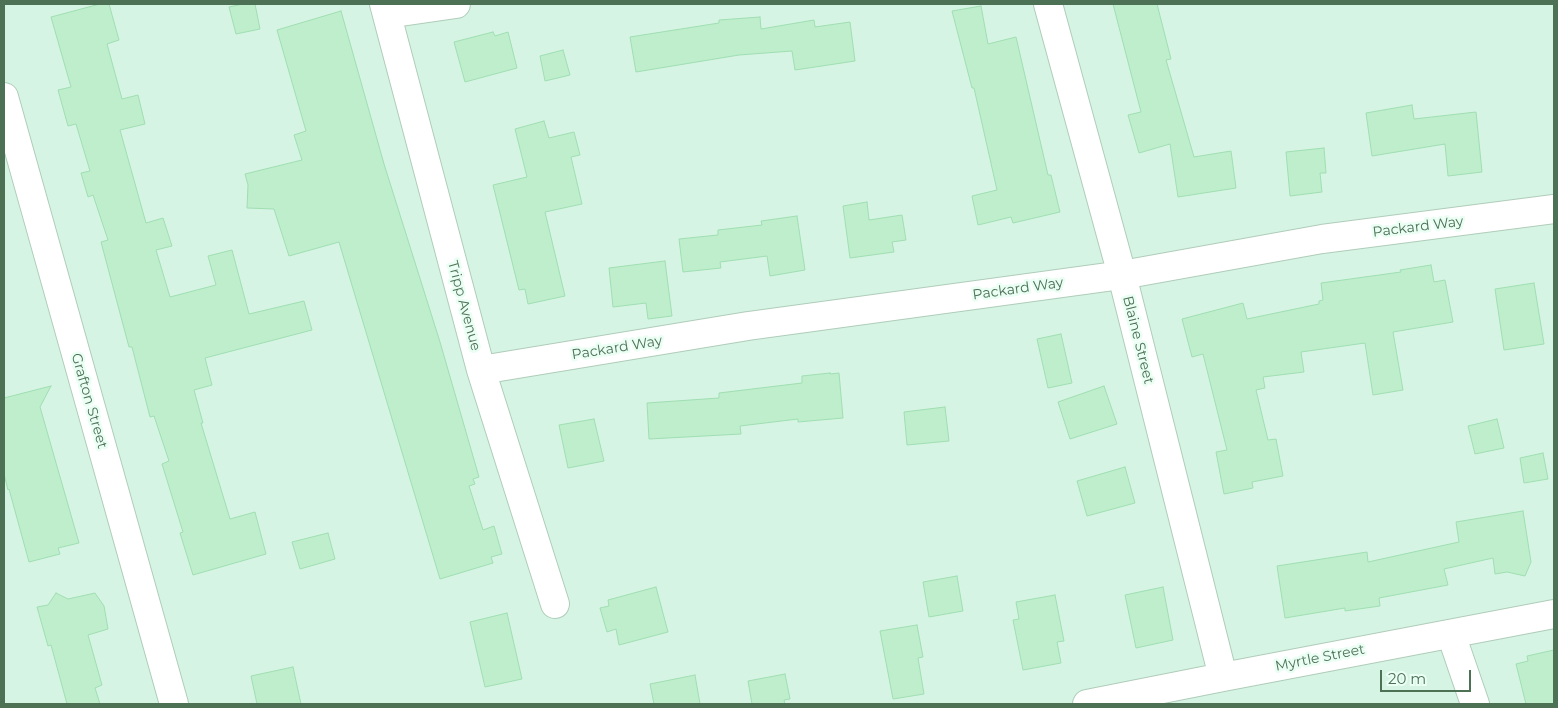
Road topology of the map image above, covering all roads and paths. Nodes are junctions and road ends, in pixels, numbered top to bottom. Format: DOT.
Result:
graph roads {
  1 [pos="456,4"];
  2 [pos="1048,4"];
  3 [pos="385,9"];
  4 [pos="4,97"];
  5 [pos="1554,209"];
  6 [pos="1122,275"];
  7 [pos="481,370"];
  8 [pos="555,604"];
  9 [pos="1554,614"];
  10 [pos="1451,634"];
  11 [pos="1224,677"];
  12 [pos="174,704"];
  13 [pos="1087,704"];
  14 [pos="1474,704"];
  1 -- 3 [label="street"];
  2 -- 6 [label="street, Blaine Street"];
  3 -- 7 [label="street, Tripp Avenue"];
  4 -- 12 [label="street, Grafton Street"];
  5 -- 6 [label="street, Packard Way"];
  6 -- 7 [label="street, Packard Way"];
  6 -- 11 [label="street, Blaine Street"];
  7 -- 8 [label="street, Tripp Avenue"];
  9 -- 10 [label="street, Myrtle Street"];
  10 -- 11 [label="street, Myrtle Street"];
  10 -- 14 [label="street"];
  11 -- 13 [label="street, Myrtle Street"];
}
